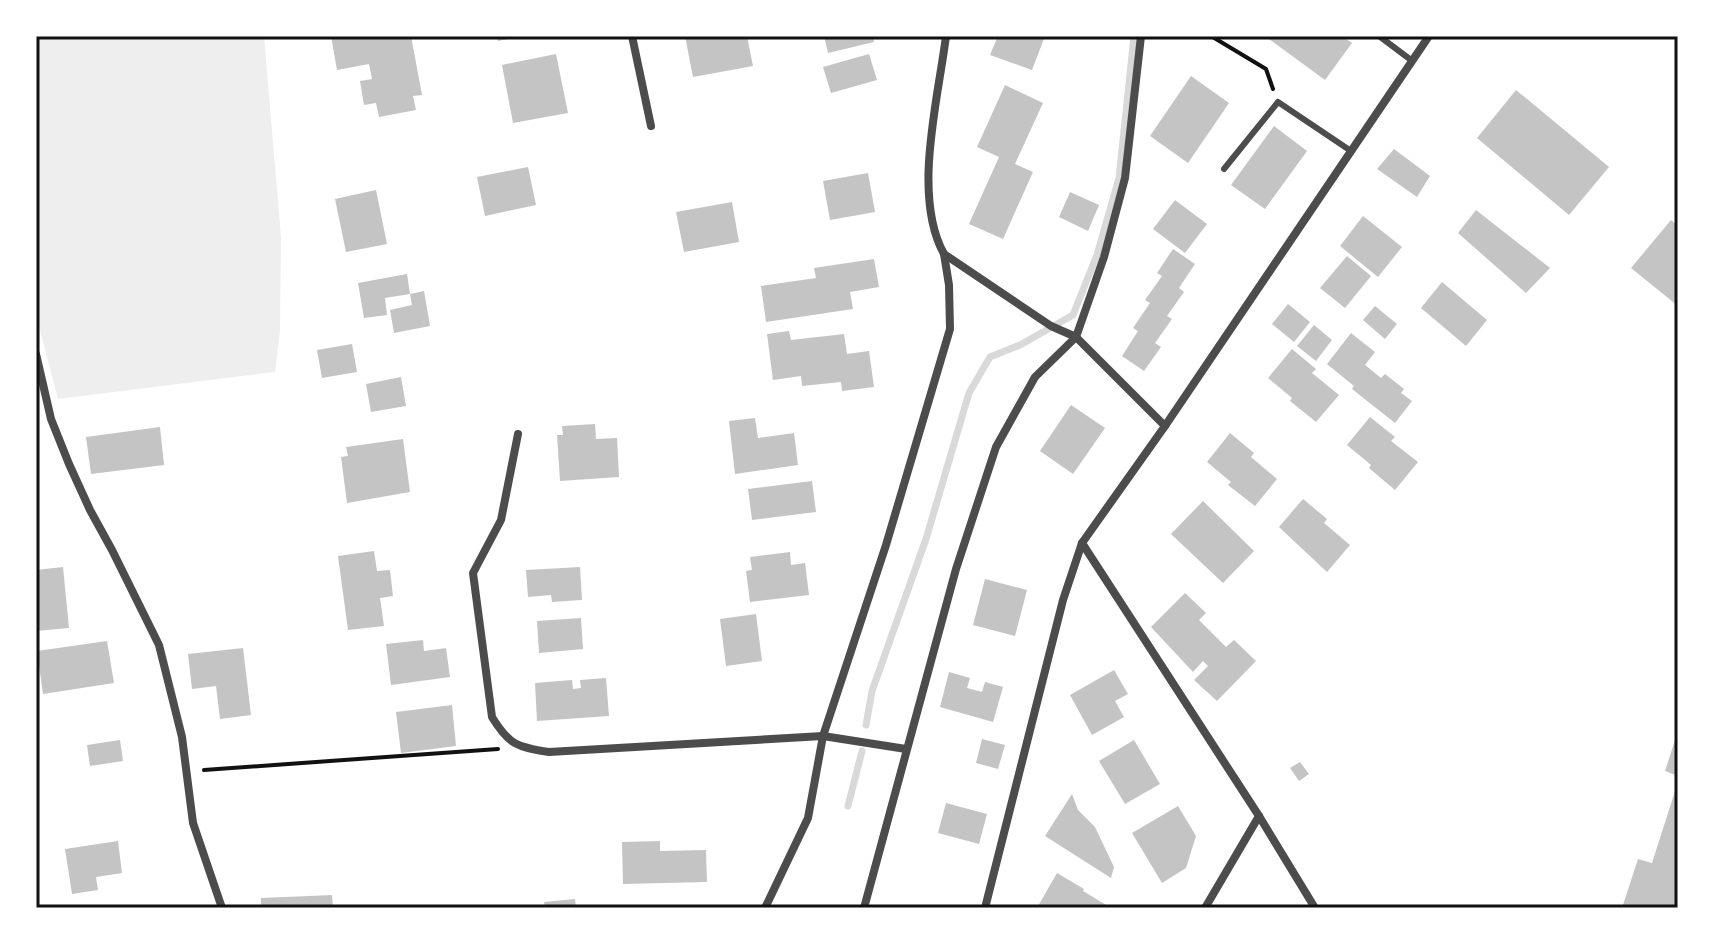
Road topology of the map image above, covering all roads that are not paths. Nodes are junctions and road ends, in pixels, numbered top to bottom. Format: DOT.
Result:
graph roads {
  1 [pos="632,36"];
  2 [pos="946,36"];
  3 [pos="1141,36"];
  4 [pos="1379,36"];
  5 [pos="1429,36"];
  6 [pos="1411,60"];
  7 [pos="651,126"];
  8 [pos="1351,151"];
  9 [pos="1224,169"];
  10 [pos="944,254"];
  11 [pos="1076,337"];
  12 [pos="36,354"];
  13 [pos="1165,426"];
  14 [pos="518,434"];
  15 [pos="1082,543"];
  16 [pos="823,736"];
  17 [pos="906,749"];
  18 [pos="1259,816"];
  19 [pos="222,908"];
  20 [pos="765,908"];
  21 [pos="864,908"];
  22 [pos="985,908"];
  23 [pos="1205,908"];
  24 [pos="1315,908"];
  1 -- 7 [label="street"];
  2 -- 10 [label="street"];
  3 -- 11 [label="street"];
  4 -- 6 [label="lane"];
  5 -- 6 [label="street"];
  6 -- 8 [label="street"];
  8 -- 9 [label="lane"];
  8 -- 13 [label="street"];
  10 -- 11 [label="street"];
  10 -- 16 [label="street"];
  11 -- 13 [label="street"];
  11 -- 17 [label="street"];
  12 -- 19 [label="street"];
  13 -- 15 [label="street"];
  14 -- 16 [label="street"];
  15 -- 18 [label="street"];
  15 -- 22 [label="street"];
  16 -- 17 [label="street"];
  16 -- 20 [label="street"];
  17 -- 21 [label="street"];
  18 -- 23 [label="street"];
  18 -- 24 [label="street"];
}
